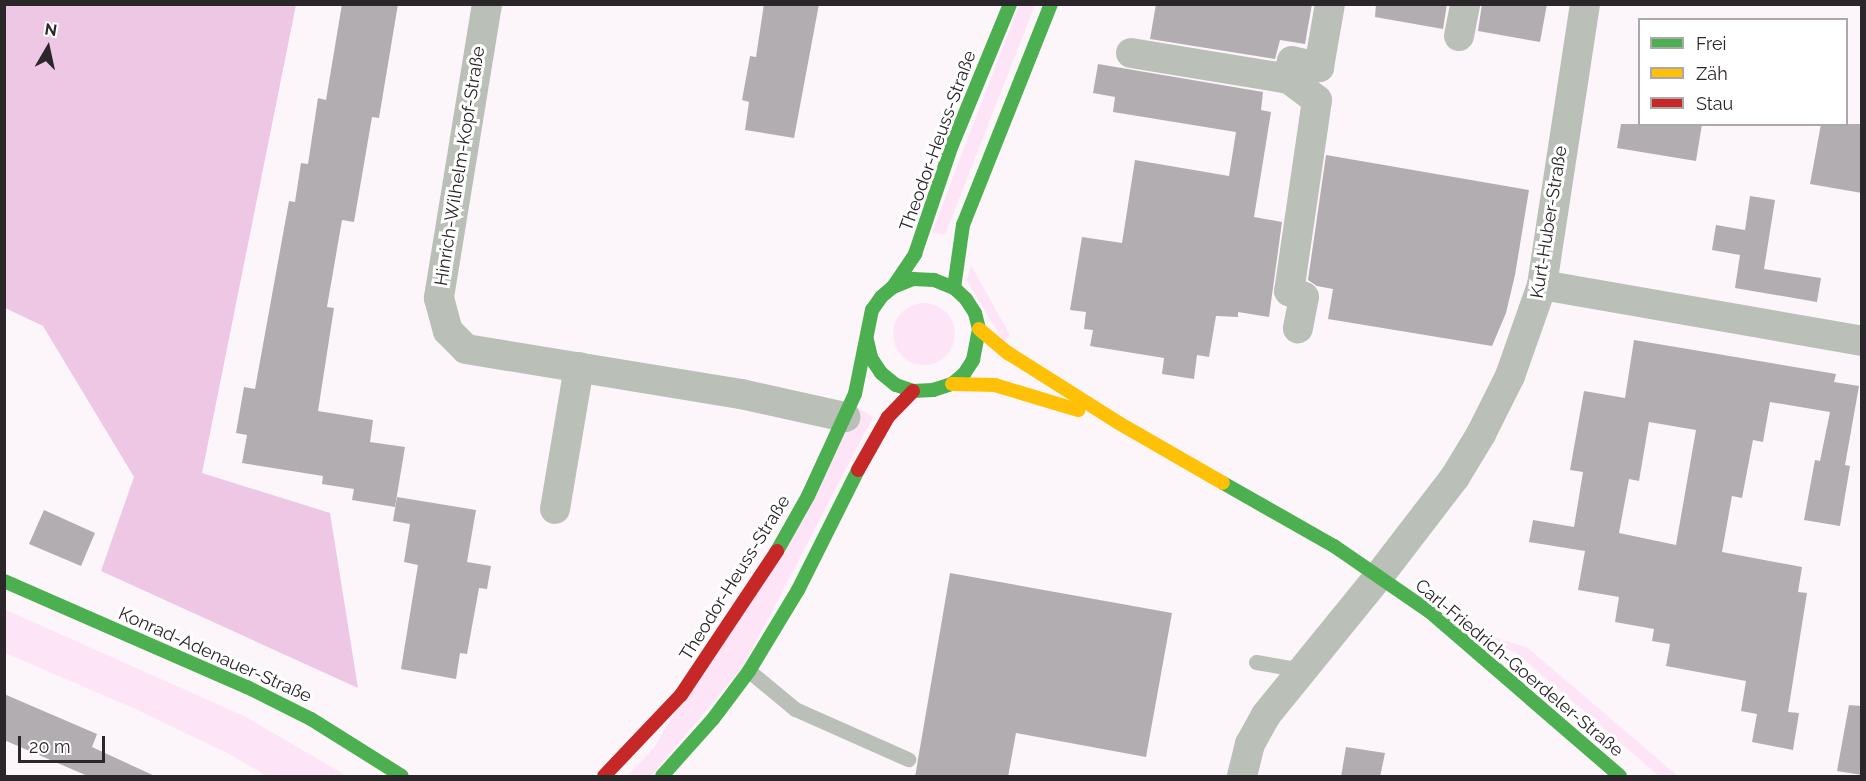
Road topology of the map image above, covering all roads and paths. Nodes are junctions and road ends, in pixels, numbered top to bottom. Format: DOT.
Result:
graph roads {
  1 [pos="487,4"];
  2 [pos="1010,4"];
  3 [pos="1051,4"];
  4 [pos="1330,4"];
  5 [pos="1465,4"];
  6 [pos="1585,4"];
  7 [pos="1460,36"];
  8 [pos="1131,53"];
  9 [pos="1289,79"];
  10 [pos="1542,285"];
  11 [pos="893,287"];
  12 [pos="954,288"];
  13 [pos="1298,328"];
  14 [pos="979,329"];
  15 [pos="867,340"];
  16 [pos="1862,341"];
  17 [pos="579,367"];
  18 [pos="952,384"];
  19 [pos="913,391"];
  20 [pos="845,417"];
  21 [pos="1117,422"];
  22 [pos="555,509"];
  23 [pos="4,581"];
  24 [pos="1375,587"];
  25 [pos="1256,662"];
  26 [pos="1303,670"];
  27 [pos="749,671"];
  28 [pos="908,759"];
  29 [pos="402,777"];
  30 [pos="604,777"];
  31 [pos="662,777"];
  32 [pos="1242,777"];
  33 [pos="1620,777"];
  1 -- 17 [label="street, Hinrich-Wilhelm-Kopf-Straße"];
  2 -- 11 [label="main road, Theodor-Heuss-Straße"];
  3 -- 12 [label="main road"];
  4 -- 9 [label="street"];
  5 -- 7 [label="street"];
  6 -- 10 [label="street, Kurt-Huber-Straße"];
  8 -- 9 [label="street"];
  9 -- 13 [label="street"];
  10 -- 16 [label="street"];
  10 -- 24 [label="street, Kurt-Huber-Straße"];
  11 -- 12 [label="main road"];
  11 -- 15 [label="main road, Theodor-Heuss-Straße"];
  12 -- 14 [label="main road"];
  14 -- 18 [label="main road"];
  14 -- 21 [label="main road, Carl-Friedrich-Goerdeler-Straße"];
  15 -- 19 [label="main road"];
  15 -- 20 [label="main road, Theodor-Heuss-Straße"];
  17 -- 20 [label="street, Hinrich-Wilhelm-Kopf-Straße"];
  17 -- 22 [label="street"];
  18 -- 19 [label="main road"];
  18 -- 21 [label="main road, Carl-Friedrich-Goerdeler-Straße"];
  19 -- 27 [label="main road"];
  20 -- 30 [label="main road, Theodor-Heuss-Straße"];
  21 -- 24 [label="main road, Carl-Friedrich-Goerdeler-Straße"];
  23 -- 29 [label="main road, Konrad-Adenauer-Straße"];
  24 -- 26 [label="street, Kurt-Huber-Straße"];
  24 -- 33 [label="main road, Carl-Friedrich-Goerdeler-Straße"];
  25 -- 26 [label="lane"];
  26 -- 32 [label="street, Kurt-Huber-Straße"];
  27 -- 28 [label="lane"];
  27 -- 31 [label="main road"];
}
